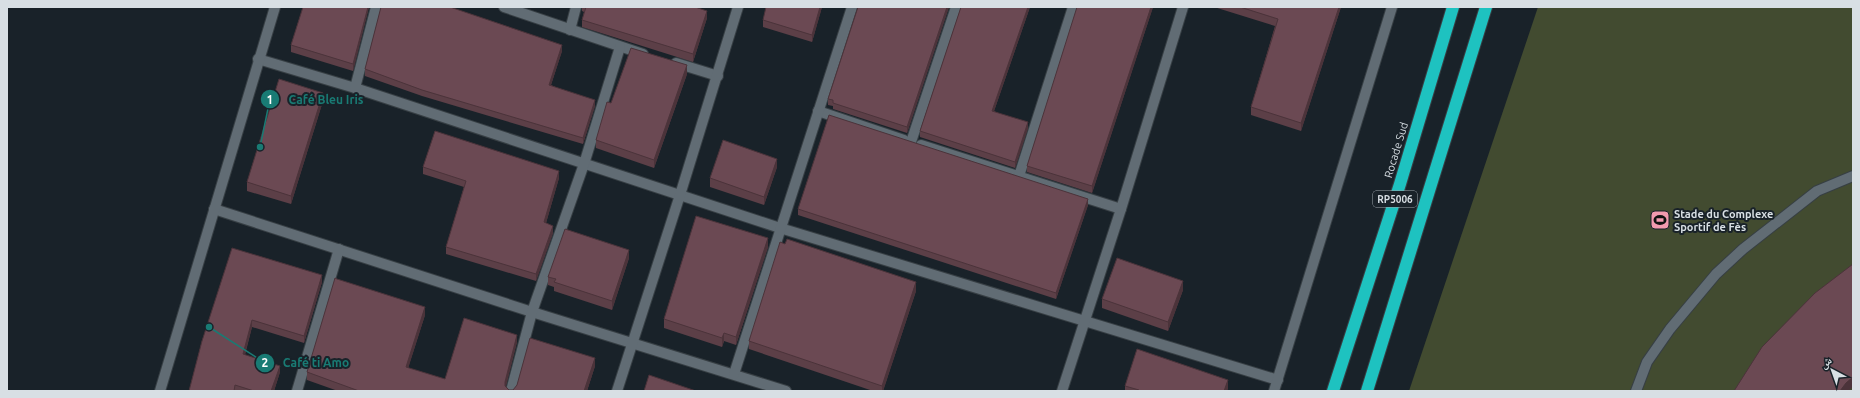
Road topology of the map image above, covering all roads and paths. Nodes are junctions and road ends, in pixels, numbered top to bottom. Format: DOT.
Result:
graph roads {
  1 [pos="274,7"];
  2 [pos="376,7"];
  3 [pos="504,7"];
  4 [pos="576,7"];
  5 [pos="738,7"];
  6 [pos="852,7"];
  7 [pos="956,7"];
  8 [pos="1073,7"];
  9 [pos="1183,7"];
  10 [pos="1392,7"];
  11 [pos="1454,7"];
  12 [pos="1486,7"];
  13 [pos="570,30"];
  14 [pos="620,47"];
  15 [pos="650,56"];
  16 [pos="258,59"];
  17 [pos="665,60"];
  18 [pos="718,76"];
  19 [pos="355,88"];
  20 [pos="818,111"];
  21 [pos="911,142"];
  22 [pos="584,164"];
  23 [pos="1019,176"];
  24 [pos="1853,176"];
  25 [pos="680,195"];
  26 [pos="214,209"];
  27 [pos="1121,209"];
  28 [pos="780,228"];
  29 [pos="339,249"];
  30 [pos="532,312"];
  31 [pos="1084,321"];
  32 [pos="631,343"];
  33 [pos="734,374"];
  34 [pos="1278,380"];
  35 [pos="160,391"];
  36 [pos="298,391"];
  37 [pos="511,391"];
  38 [pos="617,391"];
  39 [pos="786,391"];
  40 [pos="1062,391"];
  41 [pos="1274,391"];
  42 [pos="1333,391"];
  43 [pos="1367,391"];
  44 [pos="1636,391"];
  1 -- 16 [label="street"];
  2 -- 19 [label="street"];
  3 -- 13 [label="street"];
  4 -- 13 [label="street"];
  5 -- 18 [label="street"];
  6 -- 20 [label="street"];
  7 -- 21 [label="street"];
  8 -- 23 [label="street"];
  9 -- 27 [label="street"];
  10 -- 34 [label="street"];
  11 -- 42 [label="highway, Rocade Sud / RP5006"];
  12 -- 43 [label="highway, RP5006"];
  13 -- 14 [label="street"];
  14 -- 15 [label="street"];
  14 -- 22 [label="street"];
  16 -- 19 [label="street"];
  16 -- 26 [label="street"];
  17 -- 18 [label="street"];
  18 -- 25 [label="street"];
  19 -- 22 [label="street"];
  20 -- 21 [label="street"];
  20 -- 28 [label="street"];
  21 -- 23 [label="street"];
  22 -- 25 [label="street"];
  22 -- 30 [label="street"];
  23 -- 27 [label="street"];
  24 -- 44 [label="street"];
  25 -- 28 [label="street"];
  25 -- 32 [label="street"];
  26 -- 29 [label="street"];
  26 -- 35 [label="street"];
  27 -- 31 [label="street"];
  28 -- 31 [label="street"];
  28 -- 33 [label="street"];
  29 -- 30 [label="street"];
  29 -- 36 [label="street"];
  30 -- 32 [label="street"];
  30 -- 37 [label="street"];
  31 -- 34 [label="street"];
  31 -- 40 [label="street"];
  32 -- 33 [label="street"];
  32 -- 38 [label="street"];
  33 -- 39 [label="street"];
  34 -- 41 [label="street"];
}
